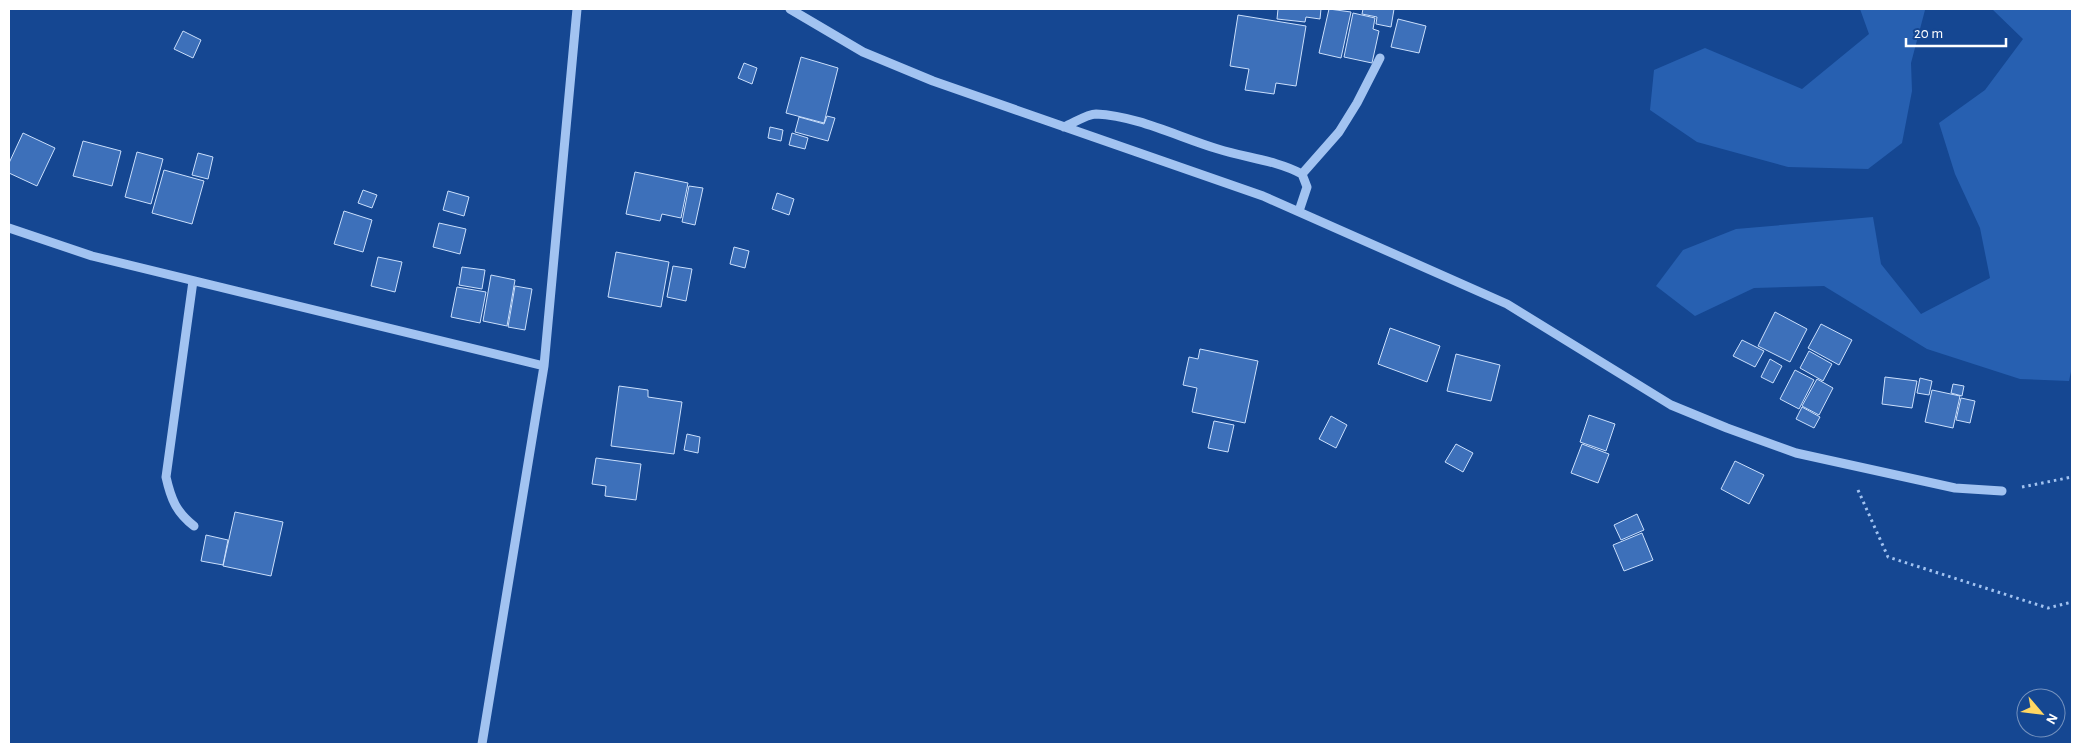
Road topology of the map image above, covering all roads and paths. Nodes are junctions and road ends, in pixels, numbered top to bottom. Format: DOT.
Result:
graph roads {
  1 [pos="577,9"];
  2 [pos="790,9"];
  3 [pos="1380,58"];
  4 [pos="1064,126"];
  5 [pos="1302,174"];
  6 [pos="1299,211"];
  7 [pos="9,228"];
  8 [pos="193,281"];
  9 [pos="544,366"];
  10 [pos="1846,464"];
  11 [pos="2072,477"];
  12 [pos="2002,490"];
  13 [pos="194,526"];
  14 [pos="2072,602"];
  15 [pos="482,744"];
  1 -- 9 [label="street"];
  2 -- 4 [label="street"];
  3 -- 5 [label="street"];
  4 -- 5 [label="street"];
  4 -- 6 [label="street"];
  5 -- 6 [label="street"];
  6 -- 10 [label="street"];
  7 -- 8 [label="street"];
  8 -- 9 [label="street"];
  8 -- 13 [label="street"];
  9 -- 15 [label="street"];
  10 -- 12 [label="street"];
  10 -- 14 [label="path"];
  11 -- 12 [label="path"];
}
